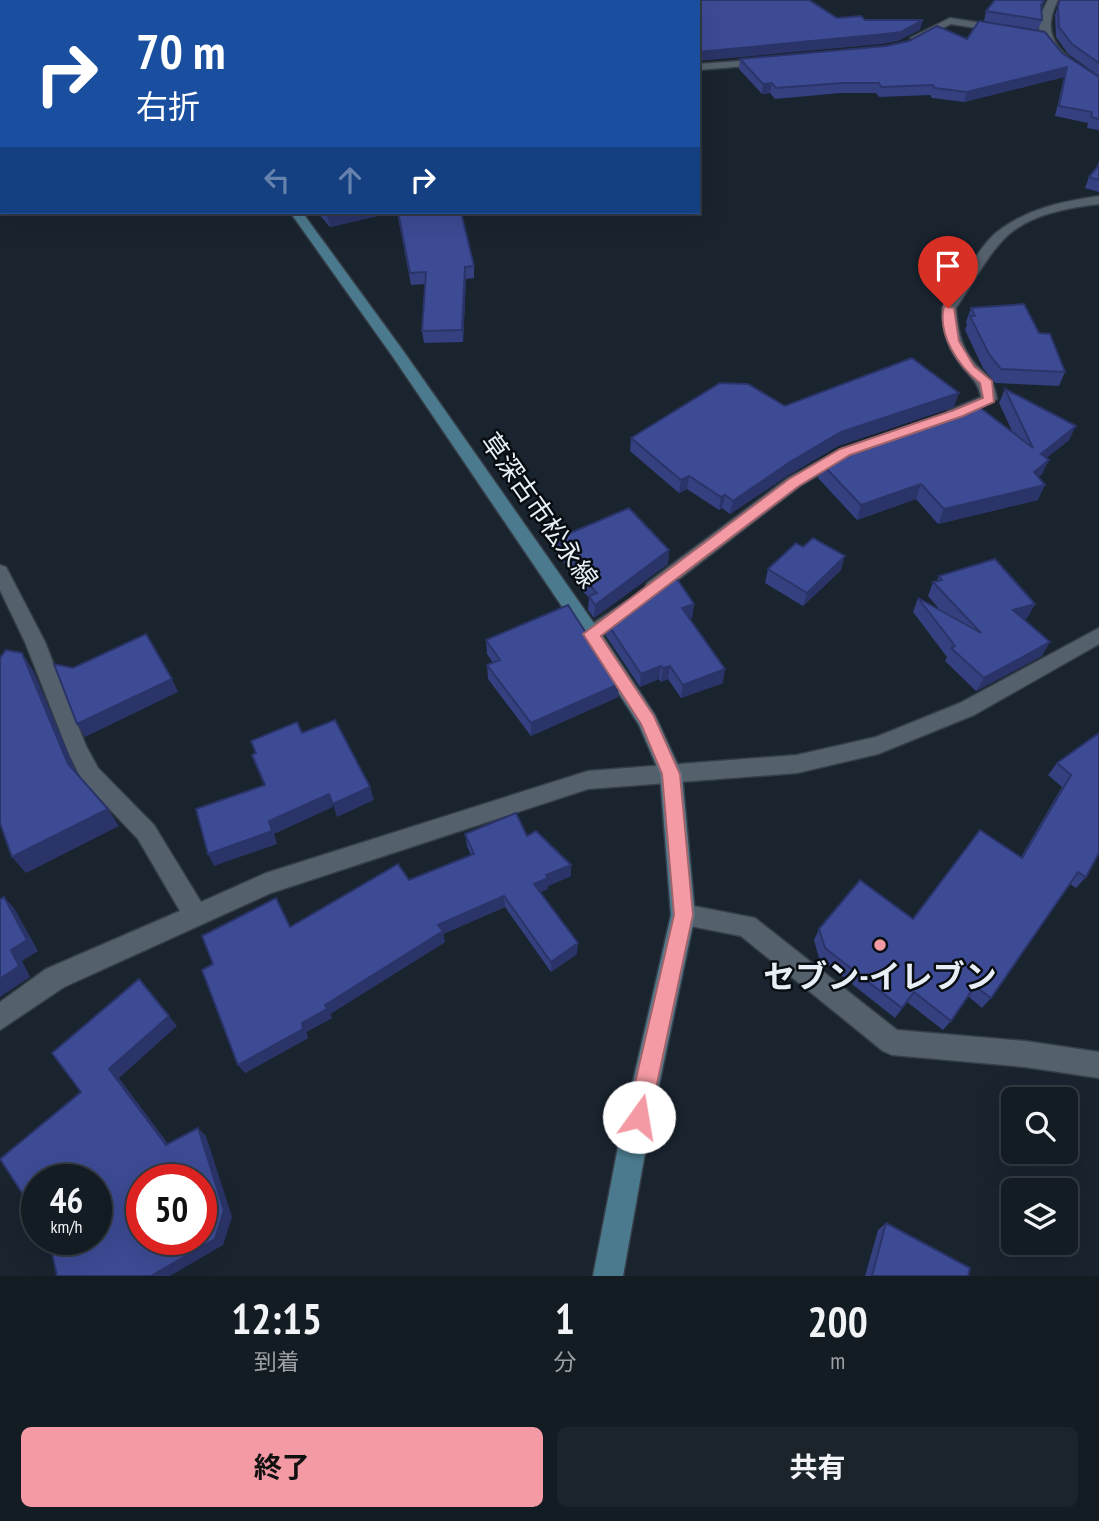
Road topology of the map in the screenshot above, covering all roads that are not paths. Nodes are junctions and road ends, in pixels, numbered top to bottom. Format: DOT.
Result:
graph roads {
  1 [pos="1053,0"];
  2 [pos="1011,31"];
  3 [pos="1035,35"];
  4 [pos="1047,37"];
  5 [pos="902,46"];
  6 [pos="774,61"];
  7 [pos="700,67"];
  8 [pos="1099,84"];
  9 [pos="1099,200"];
  10 [pos="297,214"];
  11 [pos="933,421"];
  12 [pos="858,447"];
  13 [pos="0,572"];
  14 [pos="591,634"];
  15 [pos="1099,635"];
  16 [pos="671,774"];
  17 [pos="195,914"];
  18 [pos="683,915"];
  19 [pos="0,1017"];
  20 [pos="1099,1065"];
  21 [pos="608,1276"];
  1 -- 4 [label="street"];
  2 -- 5 [label="street"];
  3 -- 4 [label="street"];
  4 -- 8 [label="street"];
  6 -- 7 [label="street"];
  9 -- 11 [label="street"];
  10 -- 14 [label="main road, 草深古市松永線"];
  12 -- 14 [label="street"];
  13 -- 17 [label="street"];
  14 -- 16 [label="main road, 草深古市松永線"];
  15 -- 16 [label="street"];
  16 -- 17 [label="street"];
  16 -- 18 [label="main road, 草深古市松永線"];
  17 -- 19 [label="street"];
  18 -- 20 [label="street"];
  18 -- 21 [label="main road, 草深古市松永線"];
}
